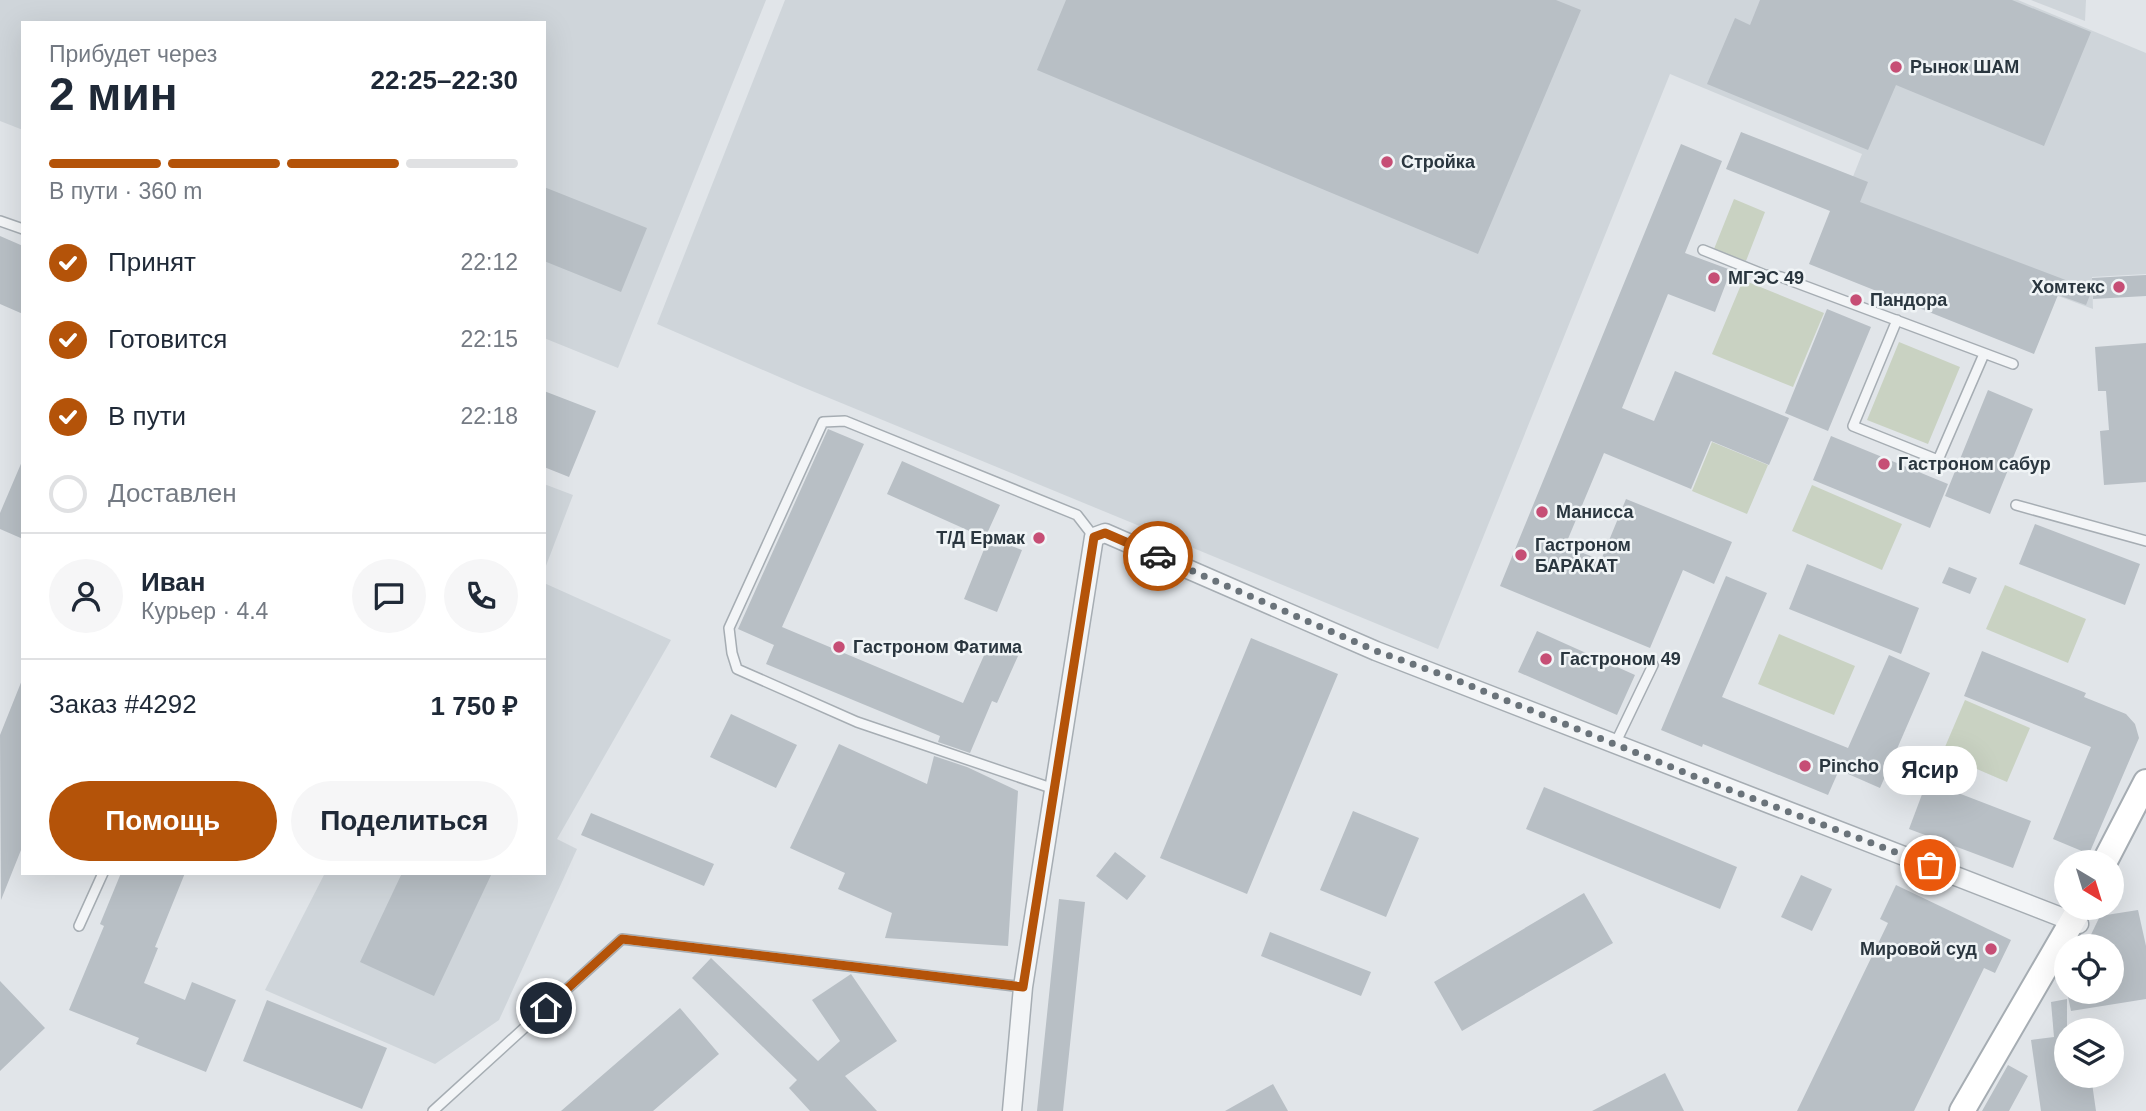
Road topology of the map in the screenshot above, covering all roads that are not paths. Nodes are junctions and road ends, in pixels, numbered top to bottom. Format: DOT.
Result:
graph roads {
  1 [pos="0,221"];
  2 [pos="21,228"];
  3 [pos="1703,250"];
  4 [pos="1897,320"];
  5 [pos="1984,354"];
  6 [pos="2014,364"];
  7 [pos="2016,505"];
  8 [pos="1094,537"];
  9 [pos="2146,541"];
  10 [pos="1653,665"];
  11 [pos="1615,744"];
  12 [pos="2146,782"];
  13 [pos="1054,789"];
  14 [pos="2146,794"];
  15 [pos="2111,850"];
  16 [pos="2117,850"];
  17 [pos="102,875"];
  18 [pos="2054,905"];
  19 [pos="2077,920"];
  20 [pos="2077,920"];
  21 [pos="79,926"];
  22 [pos="1023,987"];
  23 [pos="433,1111"];
  24 [pos="1012,1111"];
  25 [pos="1962,1111"];
  26 [pos="1970,1111"];
  1 -- 2 [label="lane"];
  3 -- 4 [label="lane"];
  4 -- 5 [label="lane"];
  4 -- 5 [label="lane"];
  5 -- 6 [label="lane"];
  7 -- 9 [label="lane"];
  8 -- 11 [label="street"];
  8 -- 13 [label="street"];
  8 -- 13 [label="lane"];
  10 -- 11 [label="lane"];
  11 -- 18 [label="street"];
  12 -- 15 [label="main road"];
  13 -- 22 [label="street"];
  14 -- 16 [label="main road"];
  17 -- 21 [label="lane"];
  19 -- 25 [label="main road"];
  20 -- 26 [label="main road"];
  22 -- 23 [label="lane"];
  22 -- 24 [label="street"];
}
